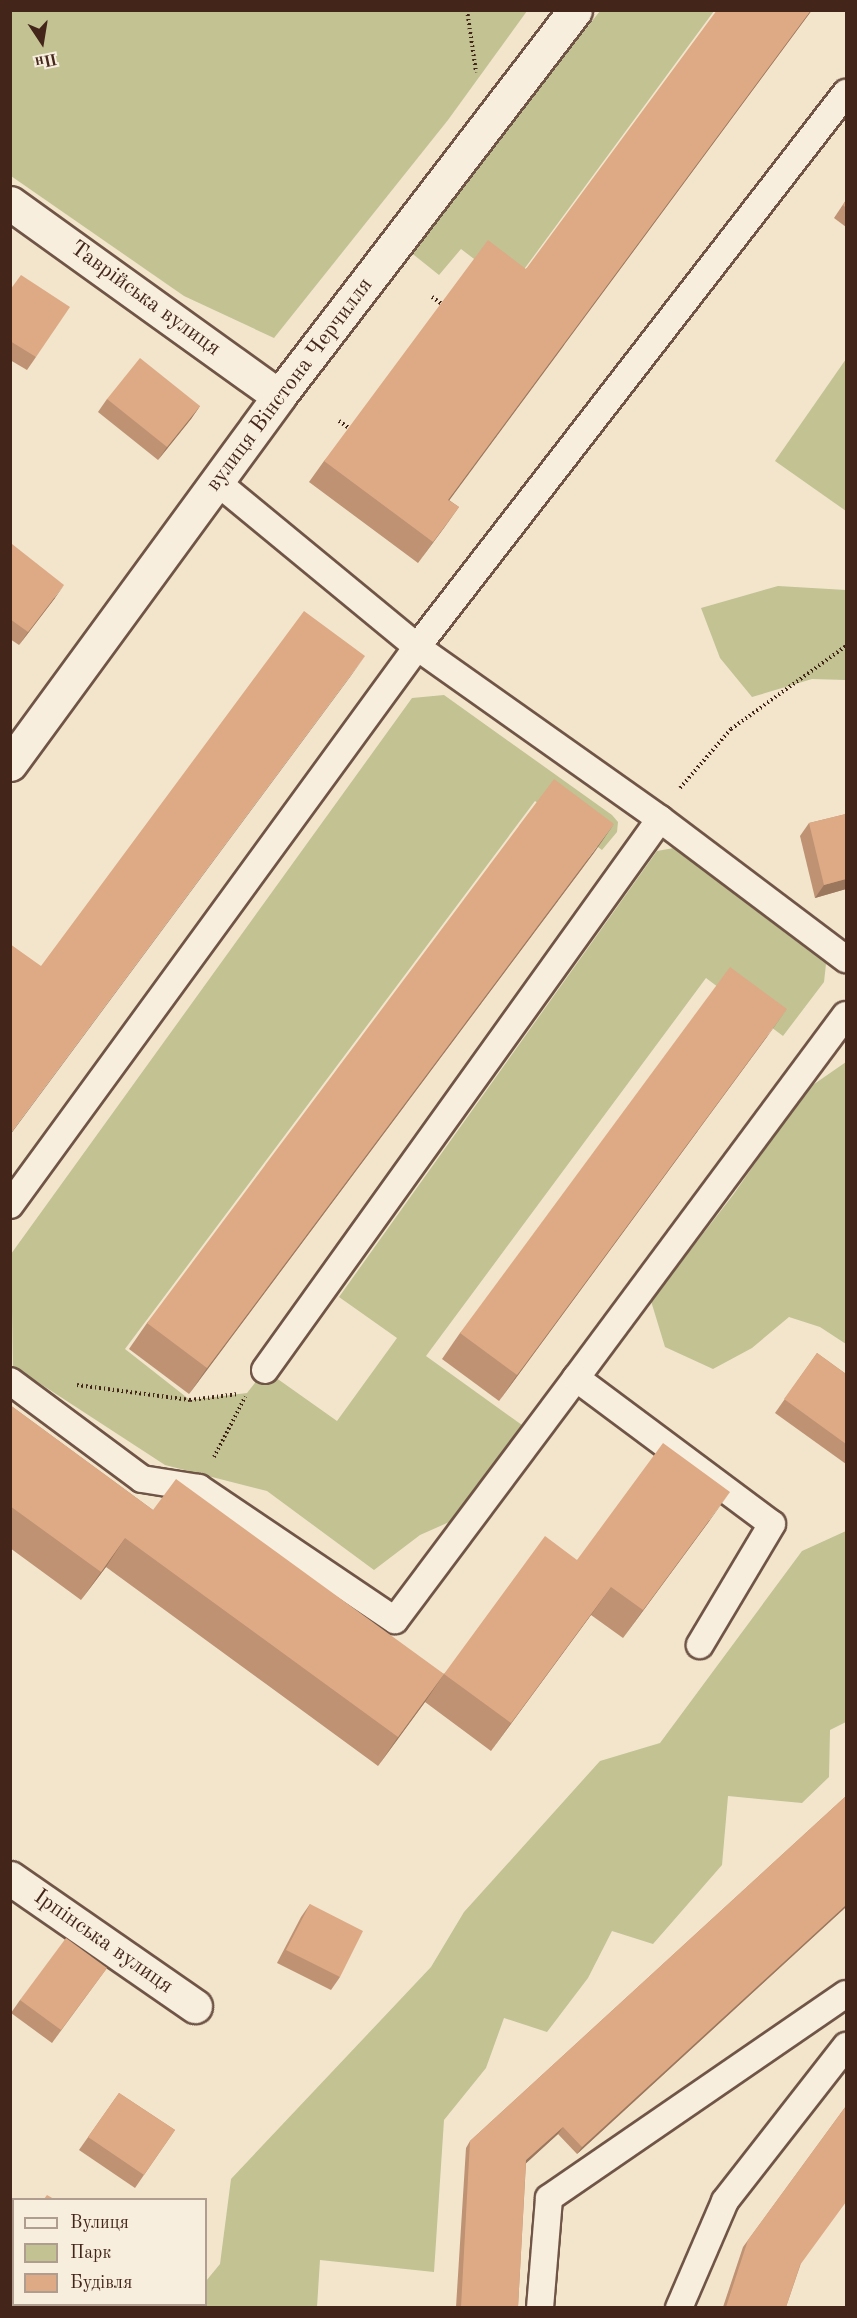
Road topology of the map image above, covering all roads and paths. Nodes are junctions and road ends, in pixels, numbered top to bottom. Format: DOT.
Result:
graph roads {
  1 [pos="574,10"];
  2 [pos="846,93"];
  3 [pos="10,202"];
  4 [pos="432,297"];
  5 [pos="442,304"];
  6 [pos="279,396"];
  7 [pos="339,421"];
  8 [pos="349,428"];
  9 [pos="217,482"];
  10 [pos="846,645"];
  11 [pos="417,647"];
  12 [pos="14,752"];
  13 [pos="660,819"];
  14 [pos="846,959"];
  15 [pos="846,1015"];
  16 [pos="10,1205"];
  17 [pos="265,1370"];
  18 [pos="576,1378"];
  19 [pos="10,1381"];
  20 [pos="67,1384"];
  21 [pos="199,1488"];
  22 [pos="700,1645"];
  23 [pos="10,1878"];
  24 [pos="846,1994"];
  25 [pos="195,2006"];
  26 [pos="846,2046"];
  27 [pos="540,2307"];
  28 [pos="680,2307"];
  1 -- 6 [label="street, вулиця Вінстона Черчилля"];
  2 -- 11 [label="lane"];
  3 -- 6 [label="street, Таврійська вулиця"];
  4 -- 5 [label="path"];
  6 -- 9 [label="street, вулиця Вінстона Черчилля"];
  7 -- 8 [label="path"];
  9 -- 11 [label="lane"];
  9 -- 12 [label="street, вулиця Вінстона Черчилля"];
  10 -- 13 [label="path"];
  11 -- 13 [label="lane"];
  11 -- 16 [label="lane"];
  13 -- 14 [label="lane"];
  13 -- 17 [label="lane"];
  15 -- 18 [label="lane"];
  18 -- 21 [label="lane"];
  18 -- 22 [label="lane"];
  19 -- 21 [label="lane"];
  20 -- 21 [label="path"];
  23 -- 25 [label="street, Ірпінська вулиця"];
  24 -- 27 [label="lane"];
  26 -- 28 [label="lane"];
}
